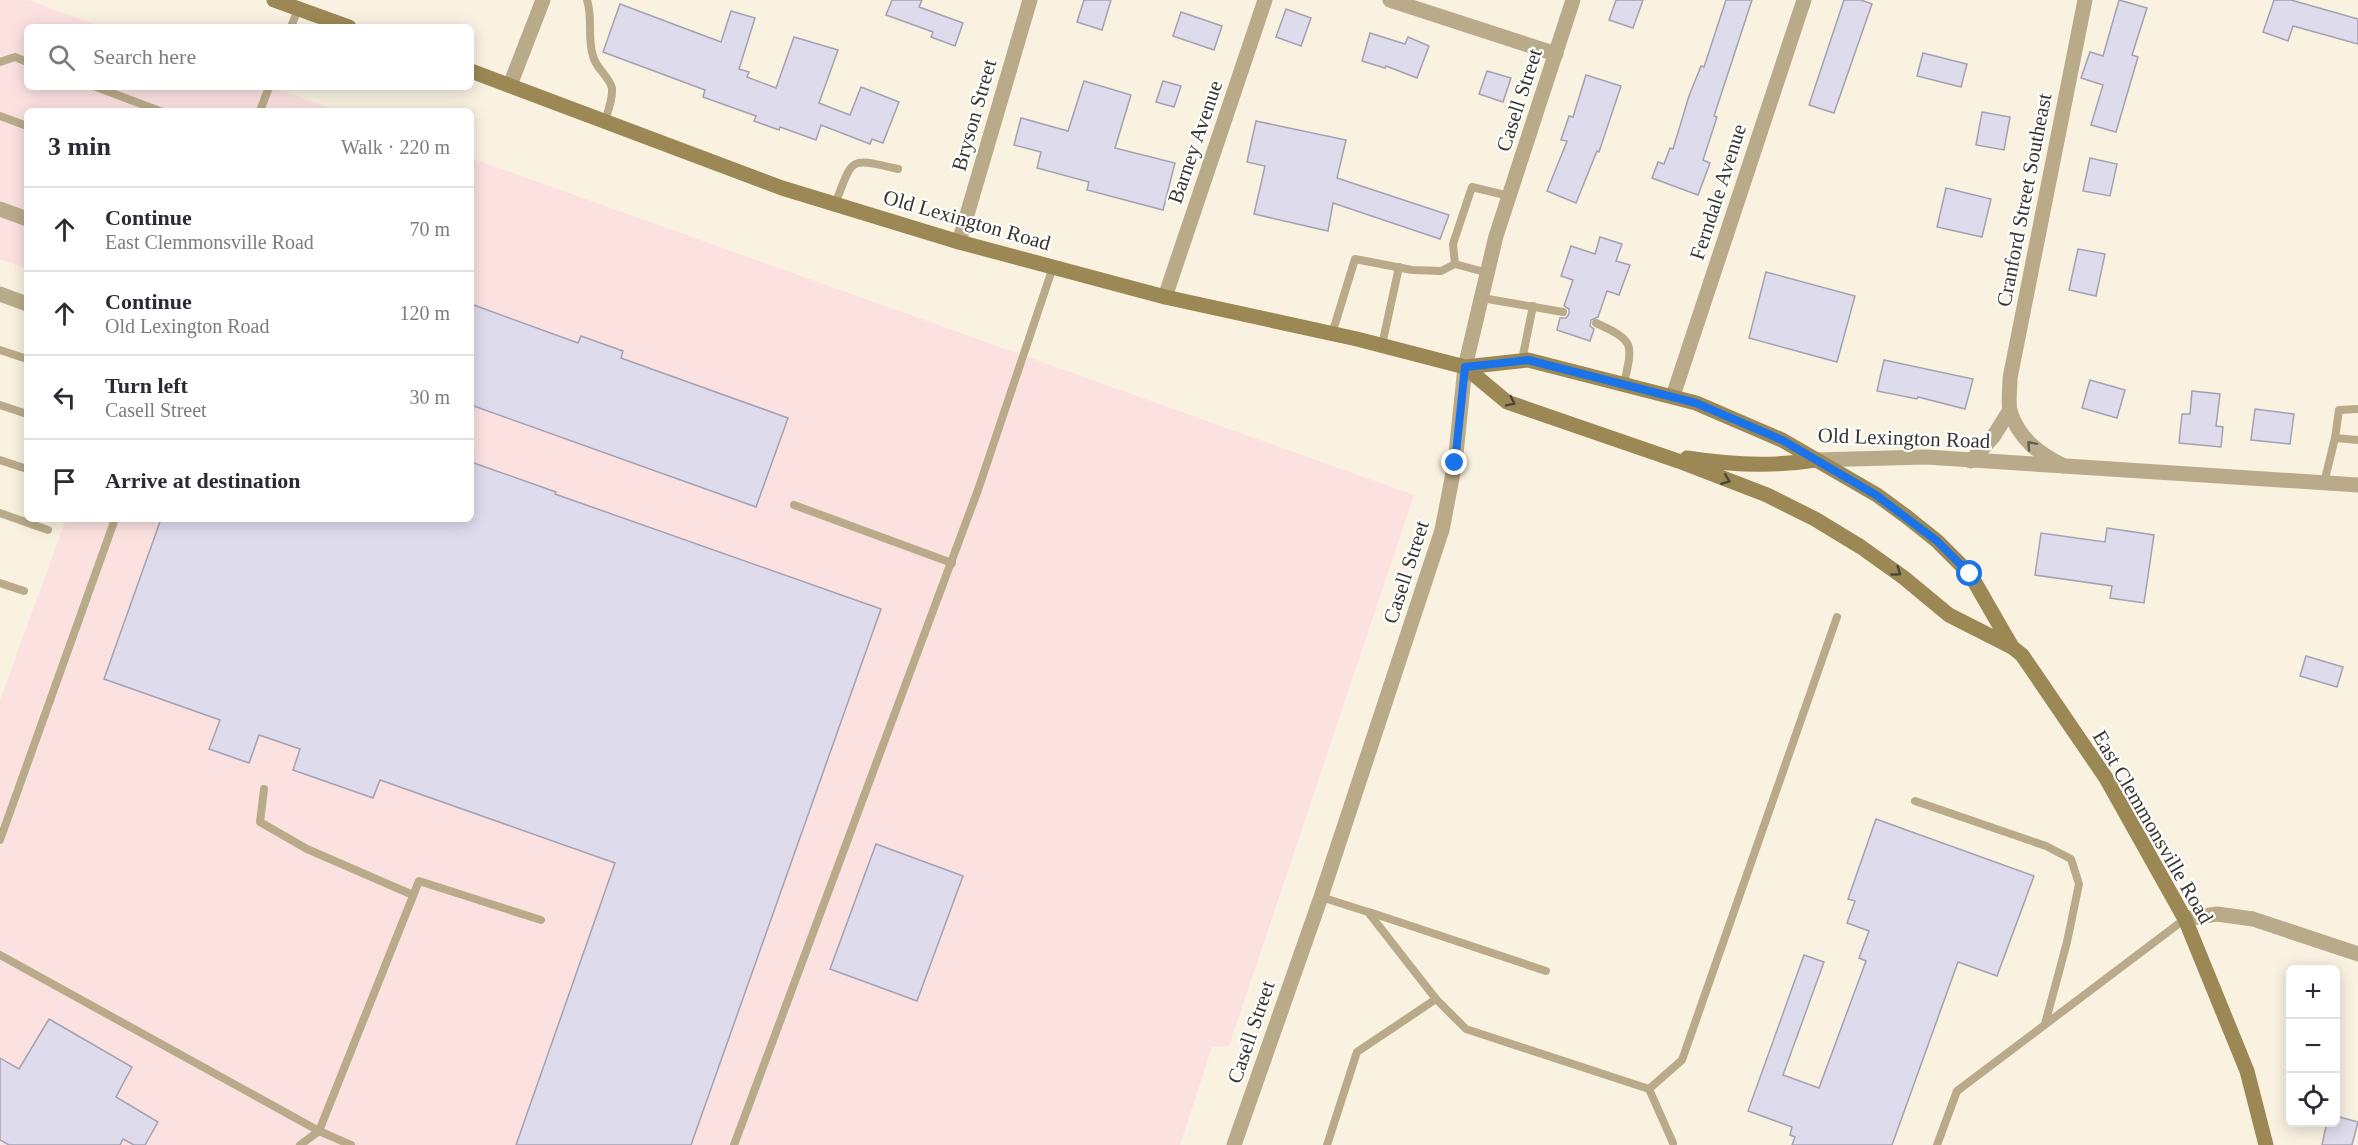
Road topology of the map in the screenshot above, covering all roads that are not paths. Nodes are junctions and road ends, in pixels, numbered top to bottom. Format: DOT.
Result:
graph roads {
  1 [pos="274,0"];
  2 [pos="543,0"];
  3 [pos="587,0"];
  4 [pos="1030,0"];
  5 [pos="1265,0"];
  6 [pos="1390,0"];
  7 [pos="1573,0"];
  8 [pos="1804,0"];
  9 [pos="2085,0"];
  10 [pos="298,9"];
  11 [pos="292,24"];
  12 [pos="340,24"];
  13 [pos="1556,54"];
  14 [pos="24,61"];
  15 [pos="0,62"];
  16 [pos="474,72"];
  17 [pos="510,85"];
  18 [pos="104,90"];
  19 [pos="268,90"];
  20 [pos="152,108"];
  21 [pos="261,108"];
  22 [pos="0,116"];
  23 [pos="605,121"];
  24 [pos="24,125"];
  25 [pos="898,169"];
  26 [pos="1509,196"];
  27 [pos="835,204"];
  28 [pos="0,209"];
  29 [pos="24,218"];
  30 [pos="959,242"];
  31 [pos="1455,264"];
  32 [pos="1053,267"];
  33 [pos="1399,267"];
  34 [pos="1488,273"];
  35 [pos="0,294"];
  36 [pos="1165,297"];
  37 [pos="1482,298"];
  38 [pos="24,303"];
  39 [pos="1533,306"];
  40 [pos="1563,312"];
  41 [pos="1596,323"];
  42 [pos="1332,334"];
  43 [pos="1382,345"];
  44 [pos="0,350"];
  45 [pos="24,358"];
  46 [pos="1522,360"];
  47 [pos="1465,367"];
  48 [pos="1624,384"];
  49 [pos="1672,396"];
  50 [pos="0,405"];
  51 [pos="2358,409"];
  52 [pos="2010,410"];
  53 [pos="24,413"];
  54 [pos="2335,438"];
  55 [pos="2358,440"];
  56 [pos="1652,452"];
  57 [pos="0,460"];
  58 [pos="1815,460"];
  59 [pos="1971,461"];
  60 [pos="2065,467"];
  61 [pos="24,468"];
  62 [pos="2324,483"];
  63 [pos="2358,485"];
  64 [pos="794,505"];
  65 [pos="0,513"];
  66 [pos="24,522"];
  67 [pos="25,522"];
  68 [pos="114,522"];
  69 [pos="48,530"];
  70 [pos="952,562"];
  71 [pos="0,583"];
  72 [pos="24,591"];
  73 [pos="1837,617"];
  74 [pos="2012,646"];
  75 [pos="264,789"];
  76 [pos="1915,801"];
  77 [pos="0,840"];
  78 [pos="413,895"];
  79 [pos="1321,897"];
  80 [pos="1368,912"];
  81 [pos="2185,919"];
  82 [pos="541,920"];
  83 [pos="2358,954"];
  84 [pos="0,956"];
  85 [pos="1546,971"];
  86 [pos="1436,999"];
  87 [pos="2045,1024"];
  88 [pos="1649,1089"];
  89 [pos="319,1131"];
  90 [pos="1673,1143"];
  91 [pos="300,1145"];
  92 [pos="351,1145"];
  93 [pos="734,1145"];
  94 [pos="1234,1145"];
  95 [pos="1327,1145"];
  96 [pos="1936,1145"];
  97 [pos="2266,1145"];
  1 -- 10 [label="main road"];
  2 -- 17 [label="street"];
  3 -- 23 [label="lane"];
  4 -- 30 [label="street, Bryson Street"];
  5 -- 36 [label="street, Barney Avenue"];
  6 -- 13 [label="street"];
  7 -- 13 [label="street, Casell Street"];
  8 -- 49 [label="street, Ferndale Avenue"];
  9 -- 52 [label="street, Cranford Street Southeast"];
  10 -- 11 [label="lane"];
  10 -- 12 [label="main road"];
  13 -- 26 [label="street, Casell Street"];
  14 -- 15 [label="lane"];
  16 -- 17 [label="main road, Old Lexington Road"];
  17 -- 23 [label="main road, Old Lexington Road"];
  18 -- 20 [label="lane"];
  19 -- 21 [label="lane"];
  22 -- 24 [label="lane"];
  23 -- 27 [label="main road, Old Lexington Road"];
  25 -- 27 [label="lane"];
  26 -- 31 [label="lane"];
  26 -- 34 [label="street, Casell Street"];
  27 -- 30 [label="main road, Old Lexington Road"];
  28 -- 29 [label="street"];
  30 -- 32 [label="main road, Old Lexington Road"];
  31 -- 33 [label="lane"];
  31 -- 34 [label="lane"];
  32 -- 36 [label="main road, Old Lexington Road"];
  32 -- 70 [label="lane"];
  33 -- 42 [label="lane"];
  33 -- 43 [label="lane"];
  34 -- 37 [label="street, Casell Street"];
  35 -- 38 [label="street"];
  36 -- 42 [label="main road, Old Lexington Road"];
  37 -- 39 [label="lane"];
  37 -- 47 [label="street, Casell Street"];
  39 -- 40 [label="lane"];
  39 -- 46 [label="lane"];
  41 -- 48 [label="lane"];
  42 -- 43 [label="main road, Old Lexington Road"];
  43 -- 47 [label="main road, Old Lexington Road"];
  44 -- 45 [label="lane"];
  46 -- 47 [label="main road, Old Lexington Road"];
  46 -- 48 [label="main road, Old Lexington Road"];
  47 -- 56 [label="main road, Old Lexington Road, one-way"];
  47 -- 79 [label="street, Casell Street"];
  48 -- 49 [label="main road, Old Lexington Road"];
  49 -- 58 [label="main road, Old Lexington Road"];
  50 -- 53 [label="lane"];
  51 -- 54 [label="lane"];
  52 -- 59 [label="street"];
  60 -- 52 [label="street, Cranford Street Southeast, one-way"];
  54 -- 55 [label="lane"];
  54 -- 62 [label="lane"];
  56 -- 58 [label="main road"];
  56 -- 74 [label="main road, East Clemmonsville Road, one-way"];
  57 -- 61 [label="lane"];
  58 -- 59 [label="street, Old Lexington Road"];
  58 -- 74 [label="main road, East Clemmonsville Road"];
  59 -- 60 [label="street, Old Lexington Road"];
  60 -- 62 [label="street, Old Lexington Road"];
  62 -- 63 [label="street, Old Lexington Road"];
  64 -- 70 [label="lane"];
  65 -- 66 [label="lane"];
  67 -- 69 [label="lane"];
  68 -- 77 [label="lane"];
  70 -- 93 [label="lane"];
  71 -- 72 [label="lane"];
  73 -- 88 [label="lane"];
  74 -- 81 [label="main road, East Clemmonsville Road"];
  75 -- 78 [label="lane"];
  76 -- 87 [label="lane"];
  78 -- 82 [label="lane"];
  78 -- 89 [label="lane"];
  79 -- 80 [label="lane"];
  79 -- 94 [label="street, Casell Street"];
  80 -- 85 [label="lane"];
  80 -- 86 [label="lane"];
  81 -- 83 [label="street"];
  81 -- 87 [label="lane"];
  81 -- 97 [label="main road, East Clemmonsville Road"];
  84 -- 89 [label="lane"];
  86 -- 88 [label="lane"];
  86 -- 95 [label="lane"];
  87 -- 96 [label="lane"];
  88 -- 90 [label="lane"];
  89 -- 91 [label="lane"];
  89 -- 92 [label="lane"];
}
